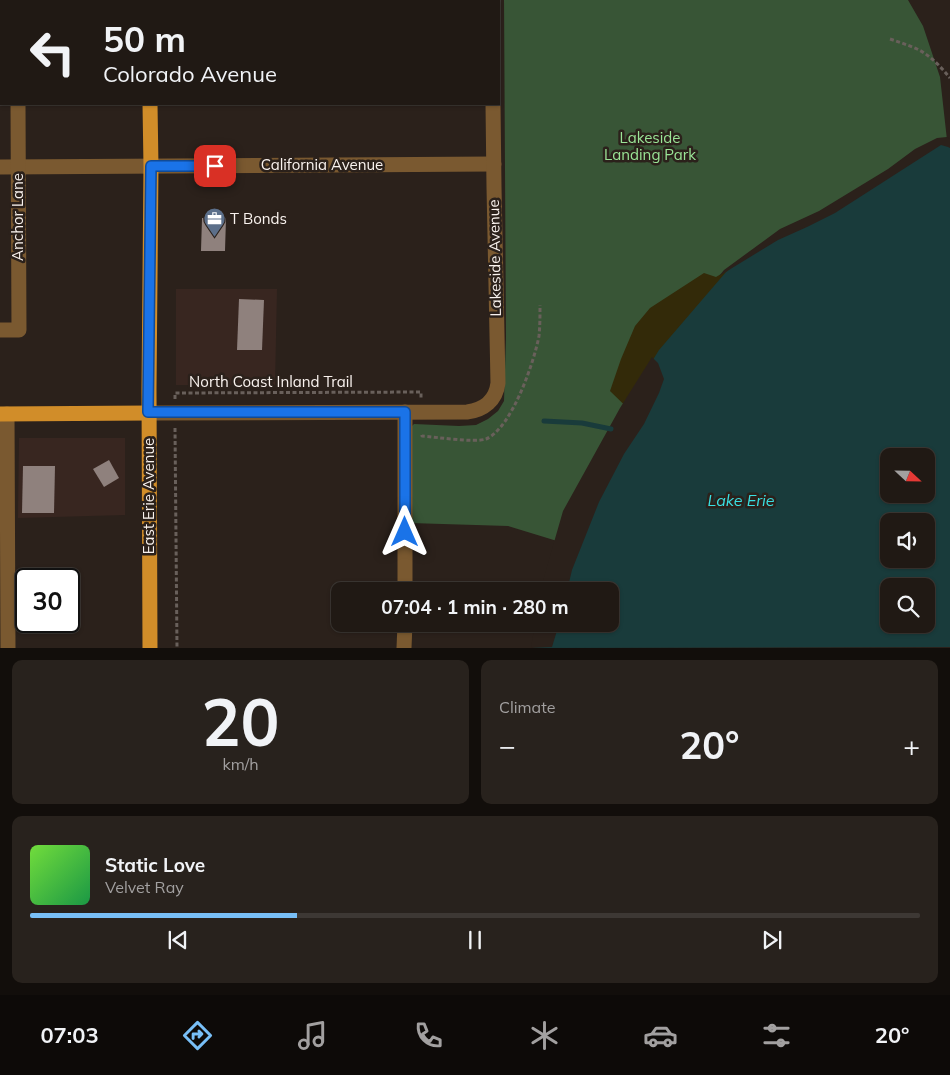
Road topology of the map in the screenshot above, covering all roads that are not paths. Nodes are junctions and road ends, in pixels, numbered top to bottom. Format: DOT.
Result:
graph roads {
  1 [pos="18,105"];
  2 [pos="150,105"];
  3 [pos="493,105"];
  4 [pos="494,164"];
  5 [pos="151,166"];
  6 [pos="0,167"];
  7 [pos="18,167"];
  8 [pos="0,330"];
  9 [pos="148,412"];
  10 [pos="405,412"];
  11 [pos="4,414"];
  12 [pos="405,582"];
  13 [pos="405,632"];
  14 [pos="8,648"];
  15 [pos="150,648"];
  16 [pos="404,648"];
  1 -- 7 [label="street, Anchor Lane"];
  2 -- 5 [label="main road, East Erie Avenue"];
  3 -- 4 [label="street, Lakeside Avenue"];
  4 -- 5 [label="street, California Avenue"];
  4 -- 10 [label="street, Lakeside Avenue"];
  5 -- 7 [label="street, California Avenue"];
  5 -- 9 [label="main road, East Erie Avenue"];
  6 -- 7 [label="street, California Avenue"];
  7 -- 8 [label="street, Anchor Lane"];
  9 -- 10 [label="street"];
  9 -- 11 [label="main road"];
  9 -- 15 [label="main road, East Erie Avenue"];
  10 -- 12 [label="street"];
  11 -- 14 [label="street"];
  13 -- 16 [label="street"];
}
